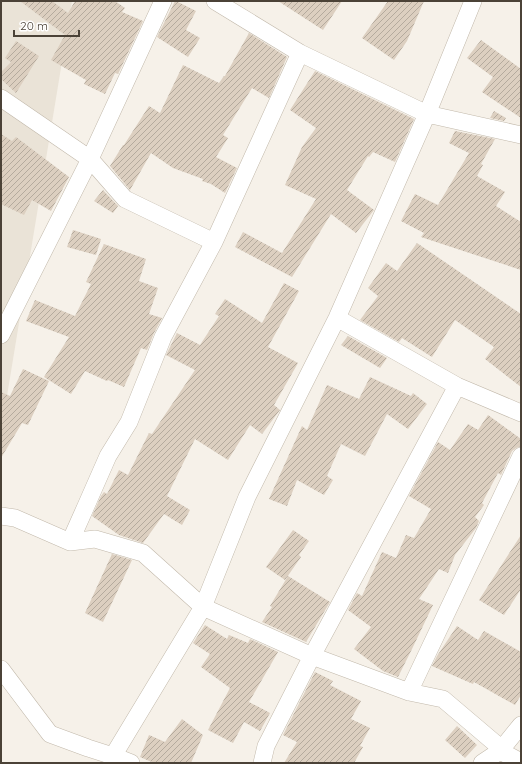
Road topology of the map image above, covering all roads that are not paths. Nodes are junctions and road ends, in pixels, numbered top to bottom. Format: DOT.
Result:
graph roads {
  1 [pos="163,1"];
  2 [pos="215,1"];
  3 [pos="473,1"];
  4 [pos="300,53"];
  5 [pos="2,98"];
  6 [pos="427,114"];
  7 [pos="521,135"];
  8 [pos="90,159"];
  9 [pos="214,242"];
  10 [pos="337,318"];
  11 [pos="1,334"];
  12 [pos="457,386"];
  13 [pos="521,413"];
  14 [pos="521,456"];
  15 [pos="1,516"];
  16 [pos="70,542"];
  17 [pos="203,607"];
  18 [pos="312,656"];
  19 [pos="1,669"];
  20 [pos="409,692"];
  21 [pos="521,725"];
  22 [pos="500,751"];
  23 [pos="113,756"];
  24 [pos="521,762"];
  25 [pos="131,763"];
  26 [pos="262,763"];
  27 [pos="482,763"];
  1 -- 8 [label="street"];
  2 -- 4 [label="street"];
  3 -- 6 [label="street"];
  4 -- 6 [label="street"];
  4 -- 9 [label="street"];
  5 -- 8 [label="street"];
  6 -- 7 [label="street"];
  6 -- 10 [label="street"];
  8 -- 9 [label="street"];
  8 -- 11 [label="street"];
  9 -- 16 [label="street"];
  10 -- 12 [label="street"];
  10 -- 17 [label="street"];
  12 -- 13 [label="street"];
  12 -- 18 [label="street"];
  14 -- 20 [label="street"];
  15 -- 16 [label="street"];
  16 -- 17 [label="street"];
  17 -- 18 [label="street"];
  17 -- 23 [label="street"];
  18 -- 20 [label="street"];
  18 -- 26 [label="street"];
  19 -- 23 [label="street"];
  20 -- 22 [label="street"];
  21 -- 22 [label="street"];
  22 -- 24 [label="street"];
  22 -- 27 [label="street"];
  23 -- 25 [label="street"];
}
